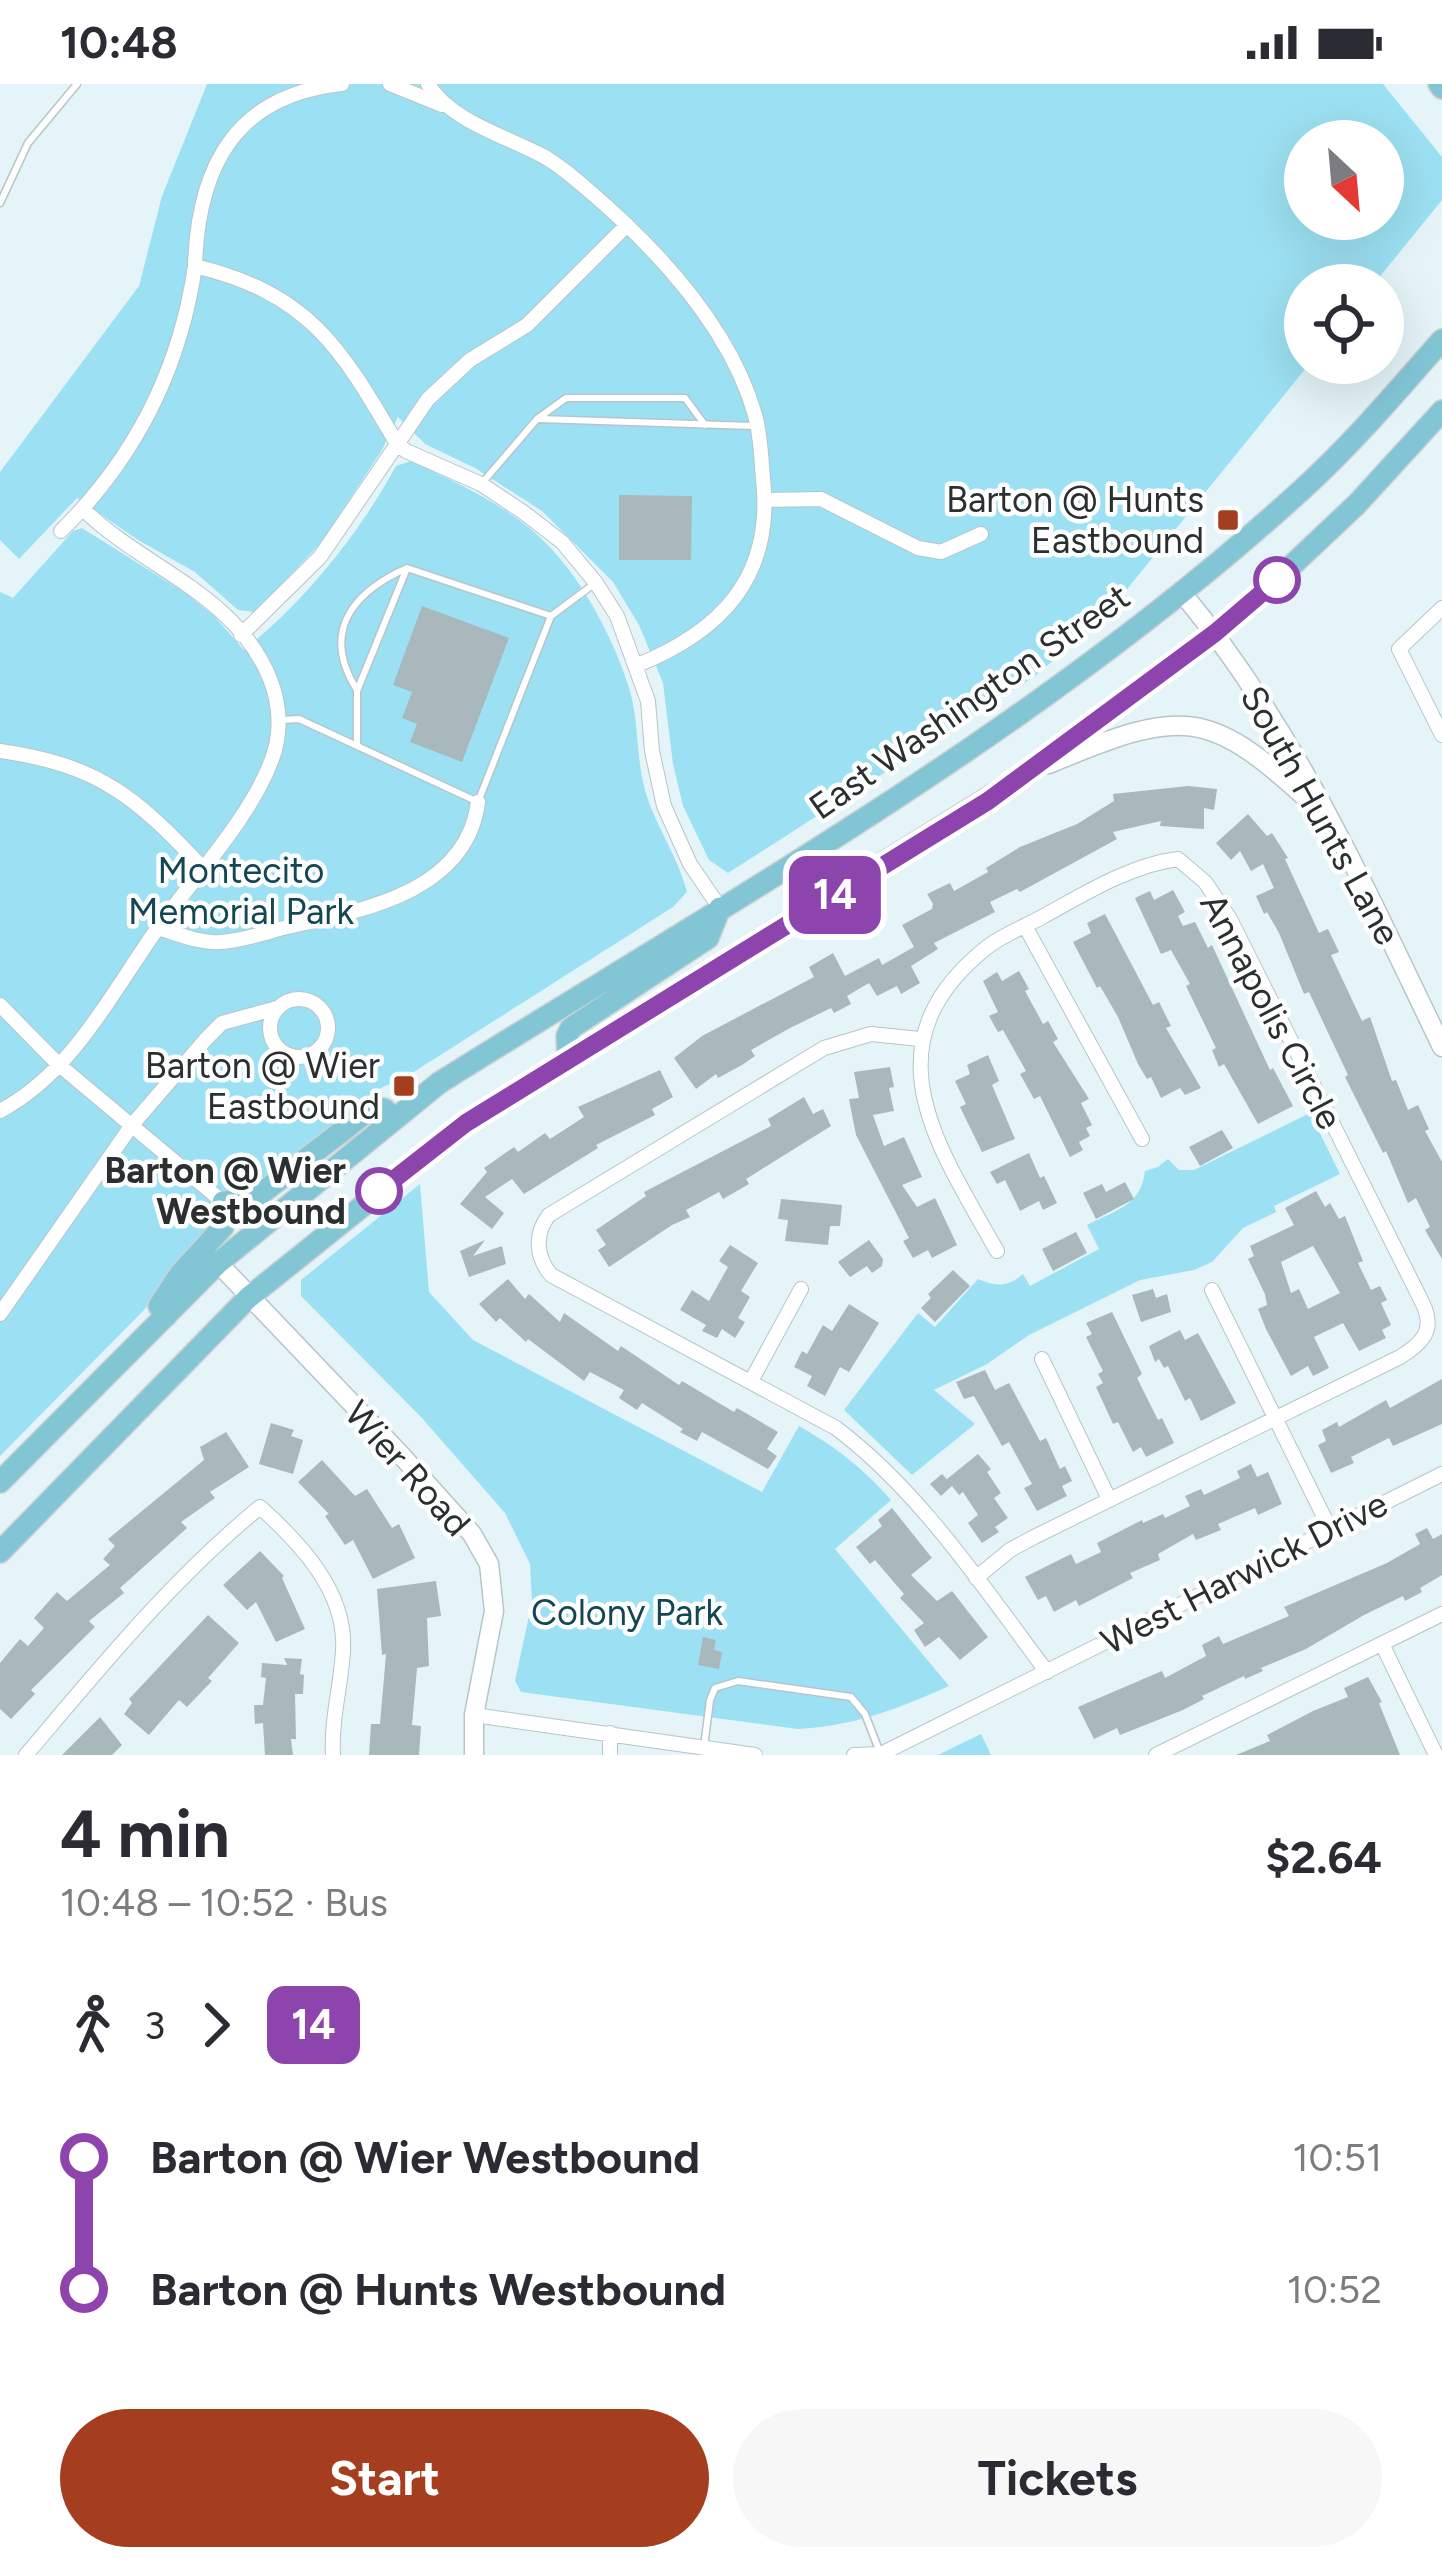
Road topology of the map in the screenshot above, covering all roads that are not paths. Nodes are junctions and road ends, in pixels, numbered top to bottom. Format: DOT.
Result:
graph roads {
  1 [pos="77,84"];
  2 [pos="342,84"];
  3 [pos="390,84"];
  4 [pos="428,84"];
  5 [pos="446,107"];
  6 [pos="0,203"];
  7 [pos="627,225"];
  8 [pos="195,266"];
  9 [pos="1442,340"];
  10 [pos="1442,411"];
  11 [pos="537,419"];
  12 [pos="705,425"];
  13 [pos="757,427"];
  14 [pos="395,442"];
  15 [pos="481,484"];
  16 [pos="766,500"];
  17 [pos="83,509"];
  18 [pos="61,531"];
  19 [pos="981,534"];
  20 [pos="407,568"];
  21 [pos="596,583"];
  22 [pos="1182,593"];
  23 [pos="1442,608"];
  24 [pos="550,616"];
  25 [pos="1215,633"];
  26 [pos="241,635"];
  27 [pos="635,666"];
  28 [pos="357,691"];
  29 [pos="280,720"];
  30 [pos="1442,735"];
  31 [pos="357,743"];
  32 [pos="0,751"];
  33 [pos="1028,773"];
  34 [pos="478,802"];
  35 [pos="1334,824"];
  36 [pos="202,867"];
  37 [pos="720,908"];
  38 [pos="1024,926"];
  39 [pos="157,928"];
  40 [pos="0,1005"];
  41 [pos="278,1008"];
  42 [pos="920,1039"];
  43 [pos="1442,1047"];
  44 [pos="568,1059"];
  45 [pos="58,1064"];
  46 [pos="0,1111"];
  47 [pos="394,1118"];
  48 [pos="132,1125"];
  49 [pos="1142,1139"];
  50 [pos="223,1202"];
  51 [pos="997,1251"];
  52 [pos="218,1263"];
  53 [pos="801,1288"];
  54 [pos="1212,1290"];
  55 [pos="248,1298"];
  56 [pos="0,1314"];
  57 [pos="166,1316"];
  58 [pos="1042,1359"];
  59 [pos="751,1381"];
  60 [pos="1275,1419"];
  61 [pos="1442,1474"];
  62 [pos="0,1482"];
  63 [pos="1109,1499"];
  64 [pos="1329,1527"];
  65 [pos="0,1552"];
  66 [pos="976,1578"];
  67 [pos="1442,1614"];
  68 [pos="1382,1644"];
  69 [pos="1047,1672"];
  70 [pos="474,1715"];
  71 [pos="610,1733"];
  72 [pos="704,1747"];
  73 [pos="881,1754"];
  74 [pos="26,1755"];
  75 [pos="332,1755"];
  76 [pos="473,1755"];
  77 [pos="610,1755"];
  78 [pos="755,1755"];
  79 [pos="854,1755"];
  80 [pos="1156,1755"];
  81 [pos="1436,1755"];
  1 -- 6 [label="lane"];
  2 -- 8 [label="street"];
  3 -- 5 [label="street"];
  4 -- 5 [label="street"];
  5 -- 7 [label="street"];
  7 -- 13 [label="street"];
  7 -- 14 [label="street"];
  8 -- 14 [label="street"];
  8 -- 17 [label="street"];
  9 -- 22 [label="main road, East Washington Street"];
  10 -- 25 [label="main road"];
  11 -- 12 [label="lane"];
  11 -- 12 [label="lane"];
  11 -- 15 [label="lane"];
  12 -- 13 [label="lane"];
  13 -- 16 [label="street"];
  14 -- 15 [label="street"];
  14 -- 26 [label="street"];
  15 -- 21 [label="street"];
  16 -- 19 [label="street"];
  16 -- 27 [label="street"];
  17 -- 18 [label="street"];
  17 -- 26 [label="street"];
  20 -- 24 [label="lane"];
  20 -- 28 [label="lane"];
  20 -- 28 [label="lane"];
  21 -- 24 [label="lane"];
  21 -- 27 [label="street"];
  22 -- 25 [label="main road, South Hunts Lane"];
  22 -- 37 [label="main road, East Washington Street"];
  23 -- 30 [label="street"];
  24 -- 34 [label="lane"];
  25 -- 33 [label="main road"];
  25 -- 35 [label="main road, South Hunts Lane"];
  26 -- 29 [label="street"];
  27 -- 37 [label="street"];
  28 -- 31 [label="lane"];
  29 -- 31 [label="lane"];
  29 -- 36 [label="street"];
  31 -- 34 [label="lane"];
  32 -- 36 [label="street"];
  33 -- 35 [label="main road"];
  33 -- 44 [label="main road"];
  34 -- 39 [label="street"];
  35 -- 43 [label="main road, South Hunts Lane"];
  36 -- 39 [label="street"];
  37 -- 44 [label="main road"];
  37 -- 47 [label="main road, East Washington Street"];
  38 -- 42 [label="street, Annapolis Circle"];
  38 -- 49 [label="street"];
  38 -- 60 [label="street, Annapolis Circle"];
  39 -- 45 [label="street"];
  40 -- 45 [label="street"];
  41 -- 41 [label="street"];
  41 -- 48 [label="street"];
  42 -- 51 [label="street"];
  42 -- 59 [label="street"];
  44 -- 55 [label="main road"];
  45 -- 46 [label="street"];
  45 -- 48 [label="street"];
  47 -- 50 [label="main road"];
  47 -- 52 [label="main road, East Washington Street"];
  48 -- 50 [label="street"];
  48 -- 56 [label="street"];
  50 -- 57 [label="main road"];
  52 -- 55 [label="main road, Wier Road"];
  52 -- 57 [label="main road, East Washington Street"];
  53 -- 59 [label="street"];
  54 -- 60 [label="street"];
  55 -- 65 [label="main road"];
  55 -- 70 [label="main road, Wier Road"];
  57 -- 62 [label="main road, East Washington Street"];
  58 -- 63 [label="street"];
  59 -- 66 [label="street"];
  60 -- 63 [label="street, Annapolis Circle"];
  60 -- 64 [label="street"];
  61 -- 64 [label="street, West Harwick Drive"];
  63 -- 66 [label="street, Annapolis Circle"];
  64 -- 69 [label="street, West Harwick Drive"];
  66 -- 69 [label="street"];
  67 -- 68 [label="street"];
  68 -- 80 [label="street"];
  68 -- 81 [label="street"];
  69 -- 73 [label="street, West Harwick Drive"];
  70 -- 71 [label="street"];
  70 -- 76 [label="main road, Wier Road"];
  71 -- 72 [label="street"];
  71 -- 77 [label="street"];
  72 -- 73 [label="lane"];
  72 -- 78 [label="street"];
  73 -- 79 [label="street"];
  74 -- 75 [label="street"];
}
